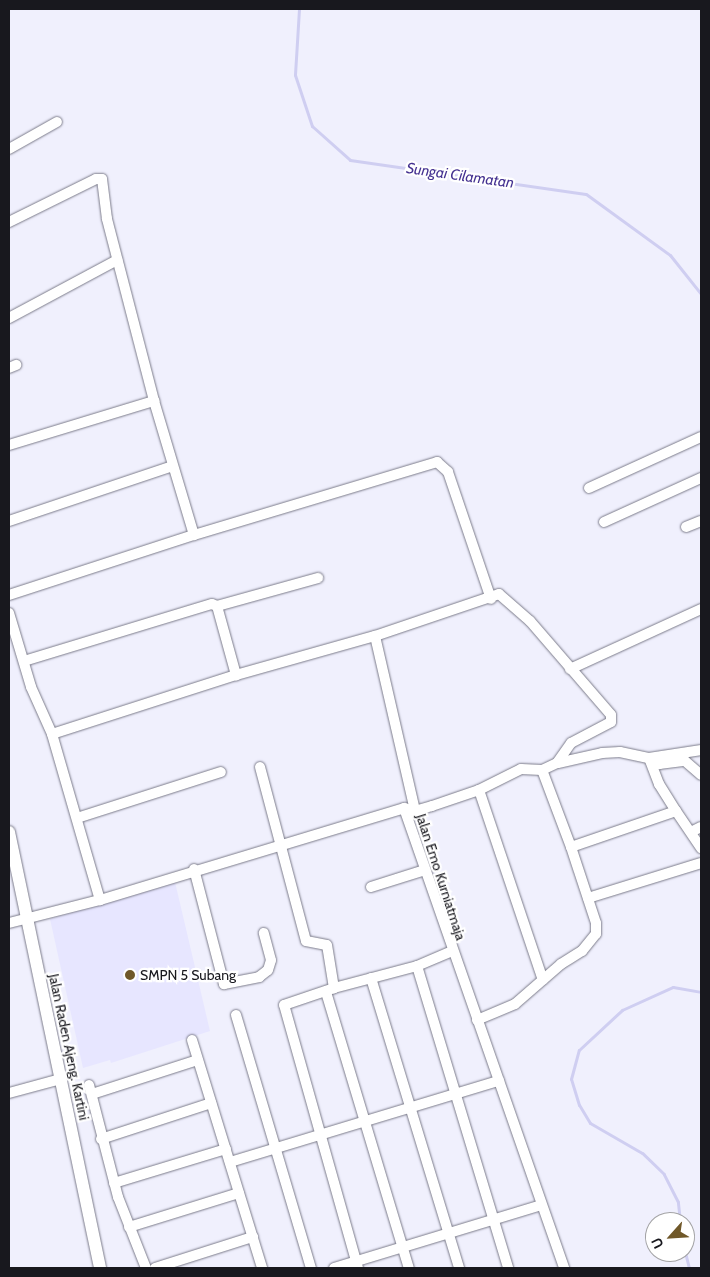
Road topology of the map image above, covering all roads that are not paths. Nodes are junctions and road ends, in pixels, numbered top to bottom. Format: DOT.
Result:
graph roads {
  1 [pos="57,122"];
  2 [pos="9,149"];
  3 [pos="9,222"];
  4 [pos="117,260"];
  5 [pos="9,318"];
  6 [pos="154,400"];
  7 [pos="701,437"];
  8 [pos="9,445"];
  9 [pos="172,466"];
  10 [pos="701,478"];
  11 [pos="589,488"];
  12 [pos="701,520"];
  13 [pos="9,521"];
  14 [pos="604,522"];
  15 [pos="686,527"];
  16 [pos="194,535"];
  17 [pos="318,578"];
  18 [pos="9,595"];
  19 [pos="491,599"];
  20 [pos="217,606"];
  21 [pos="701,609"];
  22 [pos="9,613"];
  23 [pos="374,636"];
  24 [pos="24,661"];
  25 [pos="570,669"];
  26 [pos="236,675"];
  27 [pos="52,734"];
  28 [pos="701,750"];
  29 [pos="649,758"];
  30 [pos="557,763"];
  31 [pos="260,767"];
  32 [pos="542,770"];
  33 [pos="221,772"];
  34 [pos="701,776"];
  35 [pos="479,790"];
  36 [pos="404,808"];
  37 [pos="415,810"];
  38 [pos="676,811"];
  39 [pos="77,818"];
  40 [pos="701,827"];
  41 [pos="9,832"];
  42 [pos="691,832"];
  43 [pos="281,844"];
  44 [pos="571,847"];
  45 [pos="701,848"];
  46 [pos="701,863"];
  47 [pos="194,869"];
  48 [pos="425,870"];
  49 [pos="371,887"];
  50 [pos="588,898"];
  51 [pos="100,900"];
  52 [pos="27,919"];
  53 [pos="9,923"];
  54 [pos="264,933"];
  55 [pos="452,950"];
  56 [pos="418,966"];
  57 [pos="371,978"];
  58 [pos="543,980"];
  59 [pos="330,990"];
  60 [pos="236,1015"];
  61 [pos="477,1020"];
  62 [pos="192,1040"];
  63 [pos="198,1060"];
  64 [pos="61,1079"];
  65 [pos="499,1081"];
  66 [pos="456,1092"];
  67 [pos="9,1093"];
  68 [pos="211,1103"];
  69 [pos="410,1106"];
  70 [pos="364,1120"];
  71 [pos="320,1133"];
  72 [pos="101,1139"];
  73 [pos="275,1147"];
  74 [pos="226,1149"];
  75 [pos="230,1162"];
  76 [pos="114,1183"];
  77 [pos="240,1193"];
  78 [pos="540,1205"];
  79 [pos="494,1220"];
  80 [pos="129,1228"];
  81 [pos="449,1234"];
  82 [pos="253,1237"];
  83 [pos="403,1248"];
  84 [pos="357,1265"];
  85 [pos="100,1268"];
  86 [pos="146,1268"];
  87 [pos="155,1268"];
  88 [pos="262,1268"];
  89 [pos="311,1268"];
  90 [pos="334,1268"];
  91 [pos="409,1268"];
  92 [pos="459,1268"];
  93 [pos="508,1268"];
  94 [pos="564,1268"];
  1 -- 2 [label="street"];
  3 -- 4 [label="street"];
  4 -- 5 [label="street"];
  4 -- 6 [label="street"];
  6 -- 8 [label="street"];
  6 -- 9 [label="street"];
  7 -- 11 [label="street"];
  9 -- 13 [label="street"];
  9 -- 16 [label="street"];
  10 -- 14 [label="street"];
  12 -- 15 [label="street"];
  16 -- 18 [label="street"];
  16 -- 19 [label="street"];
  17 -- 20 [label="street"];
  19 -- 23 [label="street"];
  19 -- 25 [label="street"];
  20 -- 24 [label="street"];
  20 -- 26 [label="street"];
  21 -- 25 [label="street"];
  22 -- 24 [label="street"];
  23 -- 26 [label="street"];
  23 -- 37 [label="street"];
  24 -- 27 [label="street"];
  25 -- 30 [label="street"];
  26 -- 27 [label="street"];
  27 -- 39 [label="street"];
  28 -- 29 [label="street"];
  29 -- 30 [label="street"];
  29 -- 34 [label="street"];
  29 -- 38 [label="street"];
  30 -- 32 [label="street"];
  31 -- 43 [label="street"];
  32 -- 35 [label="street"];
  32 -- 44 [label="street"];
  33 -- 39 [label="street"];
  35 -- 37 [label="street"];
  35 -- 58 [label="street"];
  36 -- 37 [label="street"];
  36 -- 43 [label="street, Jalan Emo Kurniatmaja"];
  36 -- 48 [label="street, Jalan Emo Kurniatmaja"];
  38 -- 42 [label="street"];
  38 -- 44 [label="street"];
  39 -- 51 [label="street"];
  40 -- 42 [label="street"];
  41 -- 52 [label="main road, Jalan Raden Ajeng. Kartini"];
  42 -- 45 [label="street"];
  43 -- 47 [label="street, Jalan Emo Kurniatmaja"];
  43 -- 59 [label="street"];
  44 -- 50 [label="street"];
  46 -- 50 [label="street"];
  47 -- 51 [label="street, Jalan Emo Kurniatmaja"];
  47 -- 54 [label="street"];
  48 -- 49 [label="street"];
  48 -- 55 [label="street, Jalan Emo Kurniatmaja"];
  50 -- 58 [label="street"];
  51 -- 52 [label="street, Jalan Emo Kurniatmaja"];
  52 -- 53 [label="street, Jalan Emo Kurniatmaja"];
  52 -- 64 [label="main road, Jalan Raden Ajeng. Kartini"];
  55 -- 56 [label="street"];
  55 -- 61 [label="street, Jalan Emo Kurniatmaja"];
  56 -- 57 [label="street"];
  56 -- 66 [label="street"];
  57 -- 59 [label="street"];
  57 -- 69 [label="street"];
  58 -- 61 [label="street"];
  59 -- 70 [label="street"];
  59 -- 71 [label="street"];
  60 -- 73 [label="street"];
  61 -- 65 [label="street, Jalan Emo Kurniatmaja"];
  62 -- 63 [label="street"];
  63 -- 68 [label="street"];
  63 -- 72 [label="street"];
  64 -- 67 [label="street"];
  64 -- 85 [label="main road, Jalan Raden Ajeng. Kartini"];
  65 -- 66 [label="street"];
  65 -- 78 [label="street, Jalan Emo Kurniatmaja"];
  66 -- 69 [label="street"];
  66 -- 79 [label="street"];
  68 -- 72 [label="street"];
  68 -- 74 [label="street"];
  69 -- 70 [label="street"];
  69 -- 81 [label="street"];
  70 -- 71 [label="street"];
  70 -- 83 [label="street"];
  71 -- 73 [label="street"];
  71 -- 84 [label="street"];
  72 -- 76 [label="street"];
  73 -- 75 [label="street"];
  73 -- 89 [label="street"];
  74 -- 75 [label="street"];
  74 -- 76 [label="street"];
  75 -- 77 [label="street"];
  76 -- 80 [label="street"];
  77 -- 80 [label="street"];
  77 -- 82 [label="street"];
  78 -- 79 [label="street"];
  78 -- 94 [label="street, Jalan Emo Kurniatmaja"];
  79 -- 81 [label="street"];
  79 -- 93 [label="street"];
  80 -- 86 [label="street"];
  81 -- 83 [label="street"];
  81 -- 92 [label="street"];
  82 -- 87 [label="street"];
  82 -- 88 [label="street"];
  83 -- 84 [label="street"];
  83 -- 91 [label="street"];
  84 -- 90 [label="street"];
}
